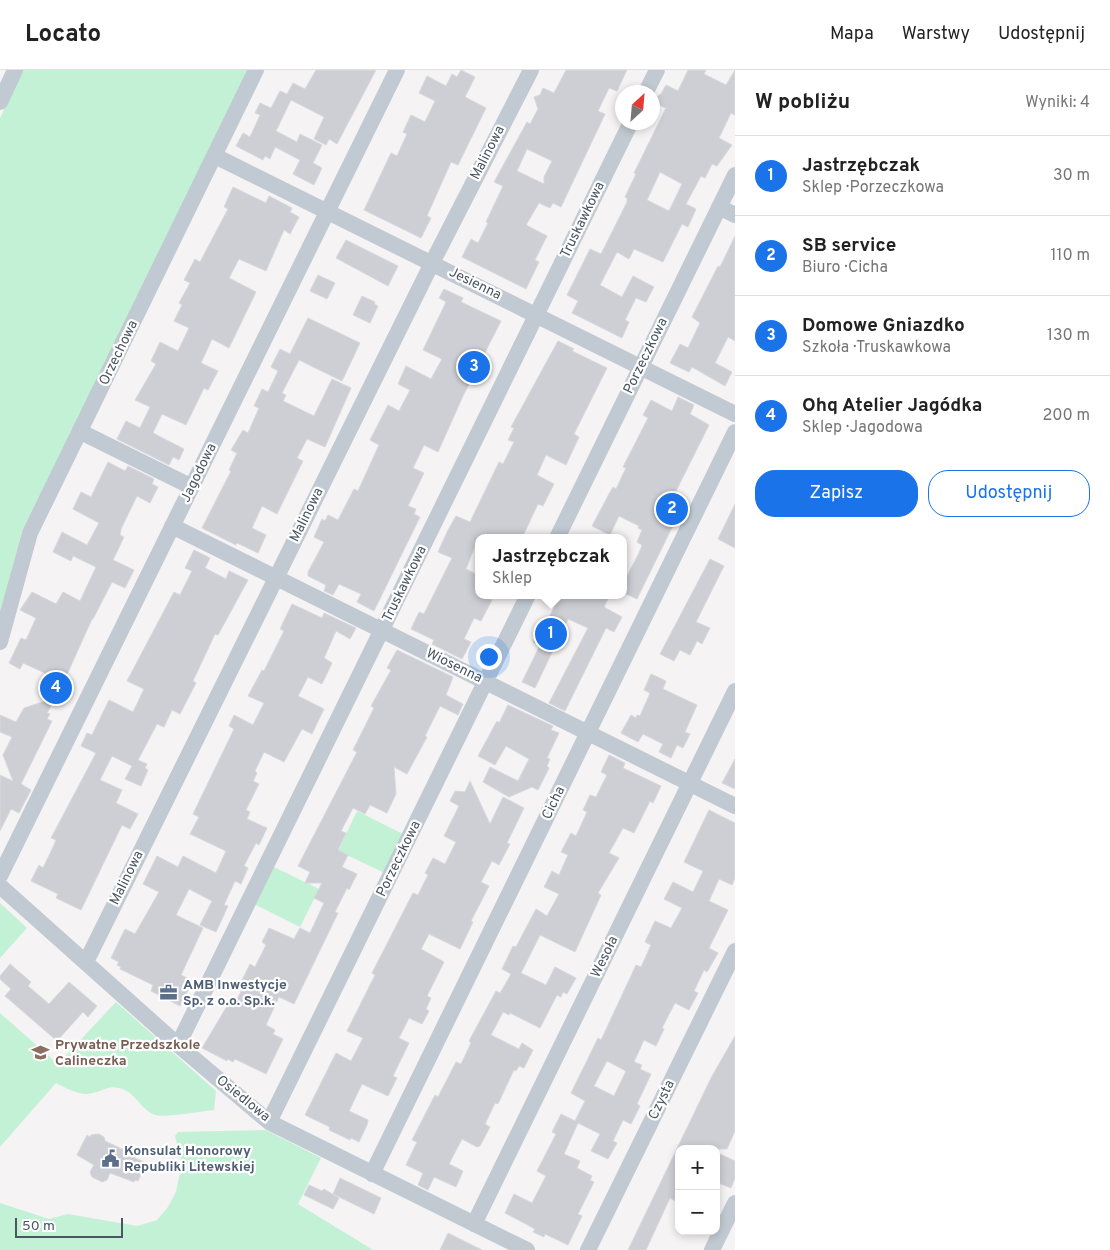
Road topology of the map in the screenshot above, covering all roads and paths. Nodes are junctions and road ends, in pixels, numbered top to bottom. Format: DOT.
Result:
graph roads {
  1 [pos="15,70"];
  2 [pos="256,70"];
  3 [pos="397,70"];
  4 [pos="531,70"];
  5 [pos="657,70"];
  6 [pos="650,85"];
  7 [pos="0,102"];
  8 [pos="627,130"];
  9 [pos="215,156"];
  10 [pos="735,175"];
  11 [pos="719,208"];
  12 [pos="327,212"];
  13 [pos="735,215"];
  14 [pos="432,263"];
  15 [pos="537,315"];
  16 [pos="641,366"];
  17 [pos="735,414"];
  18 [pos="81,432"];
  19 [pos="735,432"];
  20 [pos="192,487"];
  21 [pos="172,526"];
  22 [pos="559,534"];
  23 [pos="276,578"];
  24 [pos="526,599"];
  25 [pos="382,630"];
  26 [pos="0,642"];
  27 [pos="486,682"];
  28 [pos="735,691"];
  29 [pos="588,733"];
  30 [pos="690,783"];
  31 [pos="735,806"];
  32 [pos="0,876"];
  33 [pos="0,886"];
  34 [pos="735,951"];
  35 [pos="86,962"];
  36 [pos="178,1045"];
  37 [pos="269,1122"];
  38 [pos="372,1174"];
  39 [pos="735,1203"];
  40 [pos="474,1224"];
  41 [pos="527,1250"];
  42 [pos="588,1250"];
  43 [pos="712,1250"];
  1 -- 7 [label="street"];
  2 -- 9 [label="street, Orzechowa"];
  3 -- 12 [label="street, Jagodowa"];
  4 -- 14 [label="street, Malinowa"];
  5 -- 6 [label="street"];
  8 -- 15 [label="street, Truskawkowa"];
  9 -- 12 [label="street, Jesienna"];
  9 -- 18 [label="street, Orzechowa"];
  10 -- 11 [label="street, Porzeczkowa"];
  11 -- 13 [label="street"];
  11 -- 16 [label="street, Porzeczkowa"];
  12 -- 14 [label="street, Jesienna"];
  12 -- 20 [label="street, Jagodowa"];
  14 -- 15 [label="street, Jesienna"];
  14 -- 23 [label="street, Malinowa"];
  15 -- 16 [label="street, Jesienna"];
  15 -- 25 [label="street, Truskawkowa"];
  16 -- 17 [label="street, Jesienna"];
  16 -- 22 [label="street, Porzeczkowa"];
  18 -- 20 [label="street"];
  18 -- 26 [label="street, Orzechowa"];
  19 -- 29 [label="street, Cicha"];
  20 -- 21 [label="street, Jagodowa"];
  21 -- 23 [label="street, Wiosenna"];
  21 -- 32 [label="street, Jagodowa"];
  23 -- 25 [label="street, Wiosenna"];
  23 -- 35 [label="street, Malinowa"];
  24 -- 27 [label="street, Porzeczkowa"];
  25 -- 27 [label="street, Wiosenna"];
  25 -- 36 [label="street, Truskawkowa"];
  27 -- 29 [label="street, Wiosenna"];
  27 -- 37 [label="street, Porzeczkowa"];
  28 -- 30 [label="street, Wesoła"];
  29 -- 30 [label="street, Wiosenna"];
  29 -- 38 [label="street, Cicha"];
  30 -- 31 [label="street, Wiosenna"];
  30 -- 40 [label="street, Wesoła"];
  33 -- 35 [label="street, Osiedlowa"];
  34 -- 42 [label="street, Czysta"];
  35 -- 36 [label="street, Osiedlowa"];
  36 -- 37 [label="street, Osiedlowa"];
  37 -- 38 [label="street, Osiedlowa"];
  38 -- 40 [label="street, Osiedlowa"];
  39 -- 43 [label="street"];
  40 -- 41 [label="street, Osiedlowa"];
}
